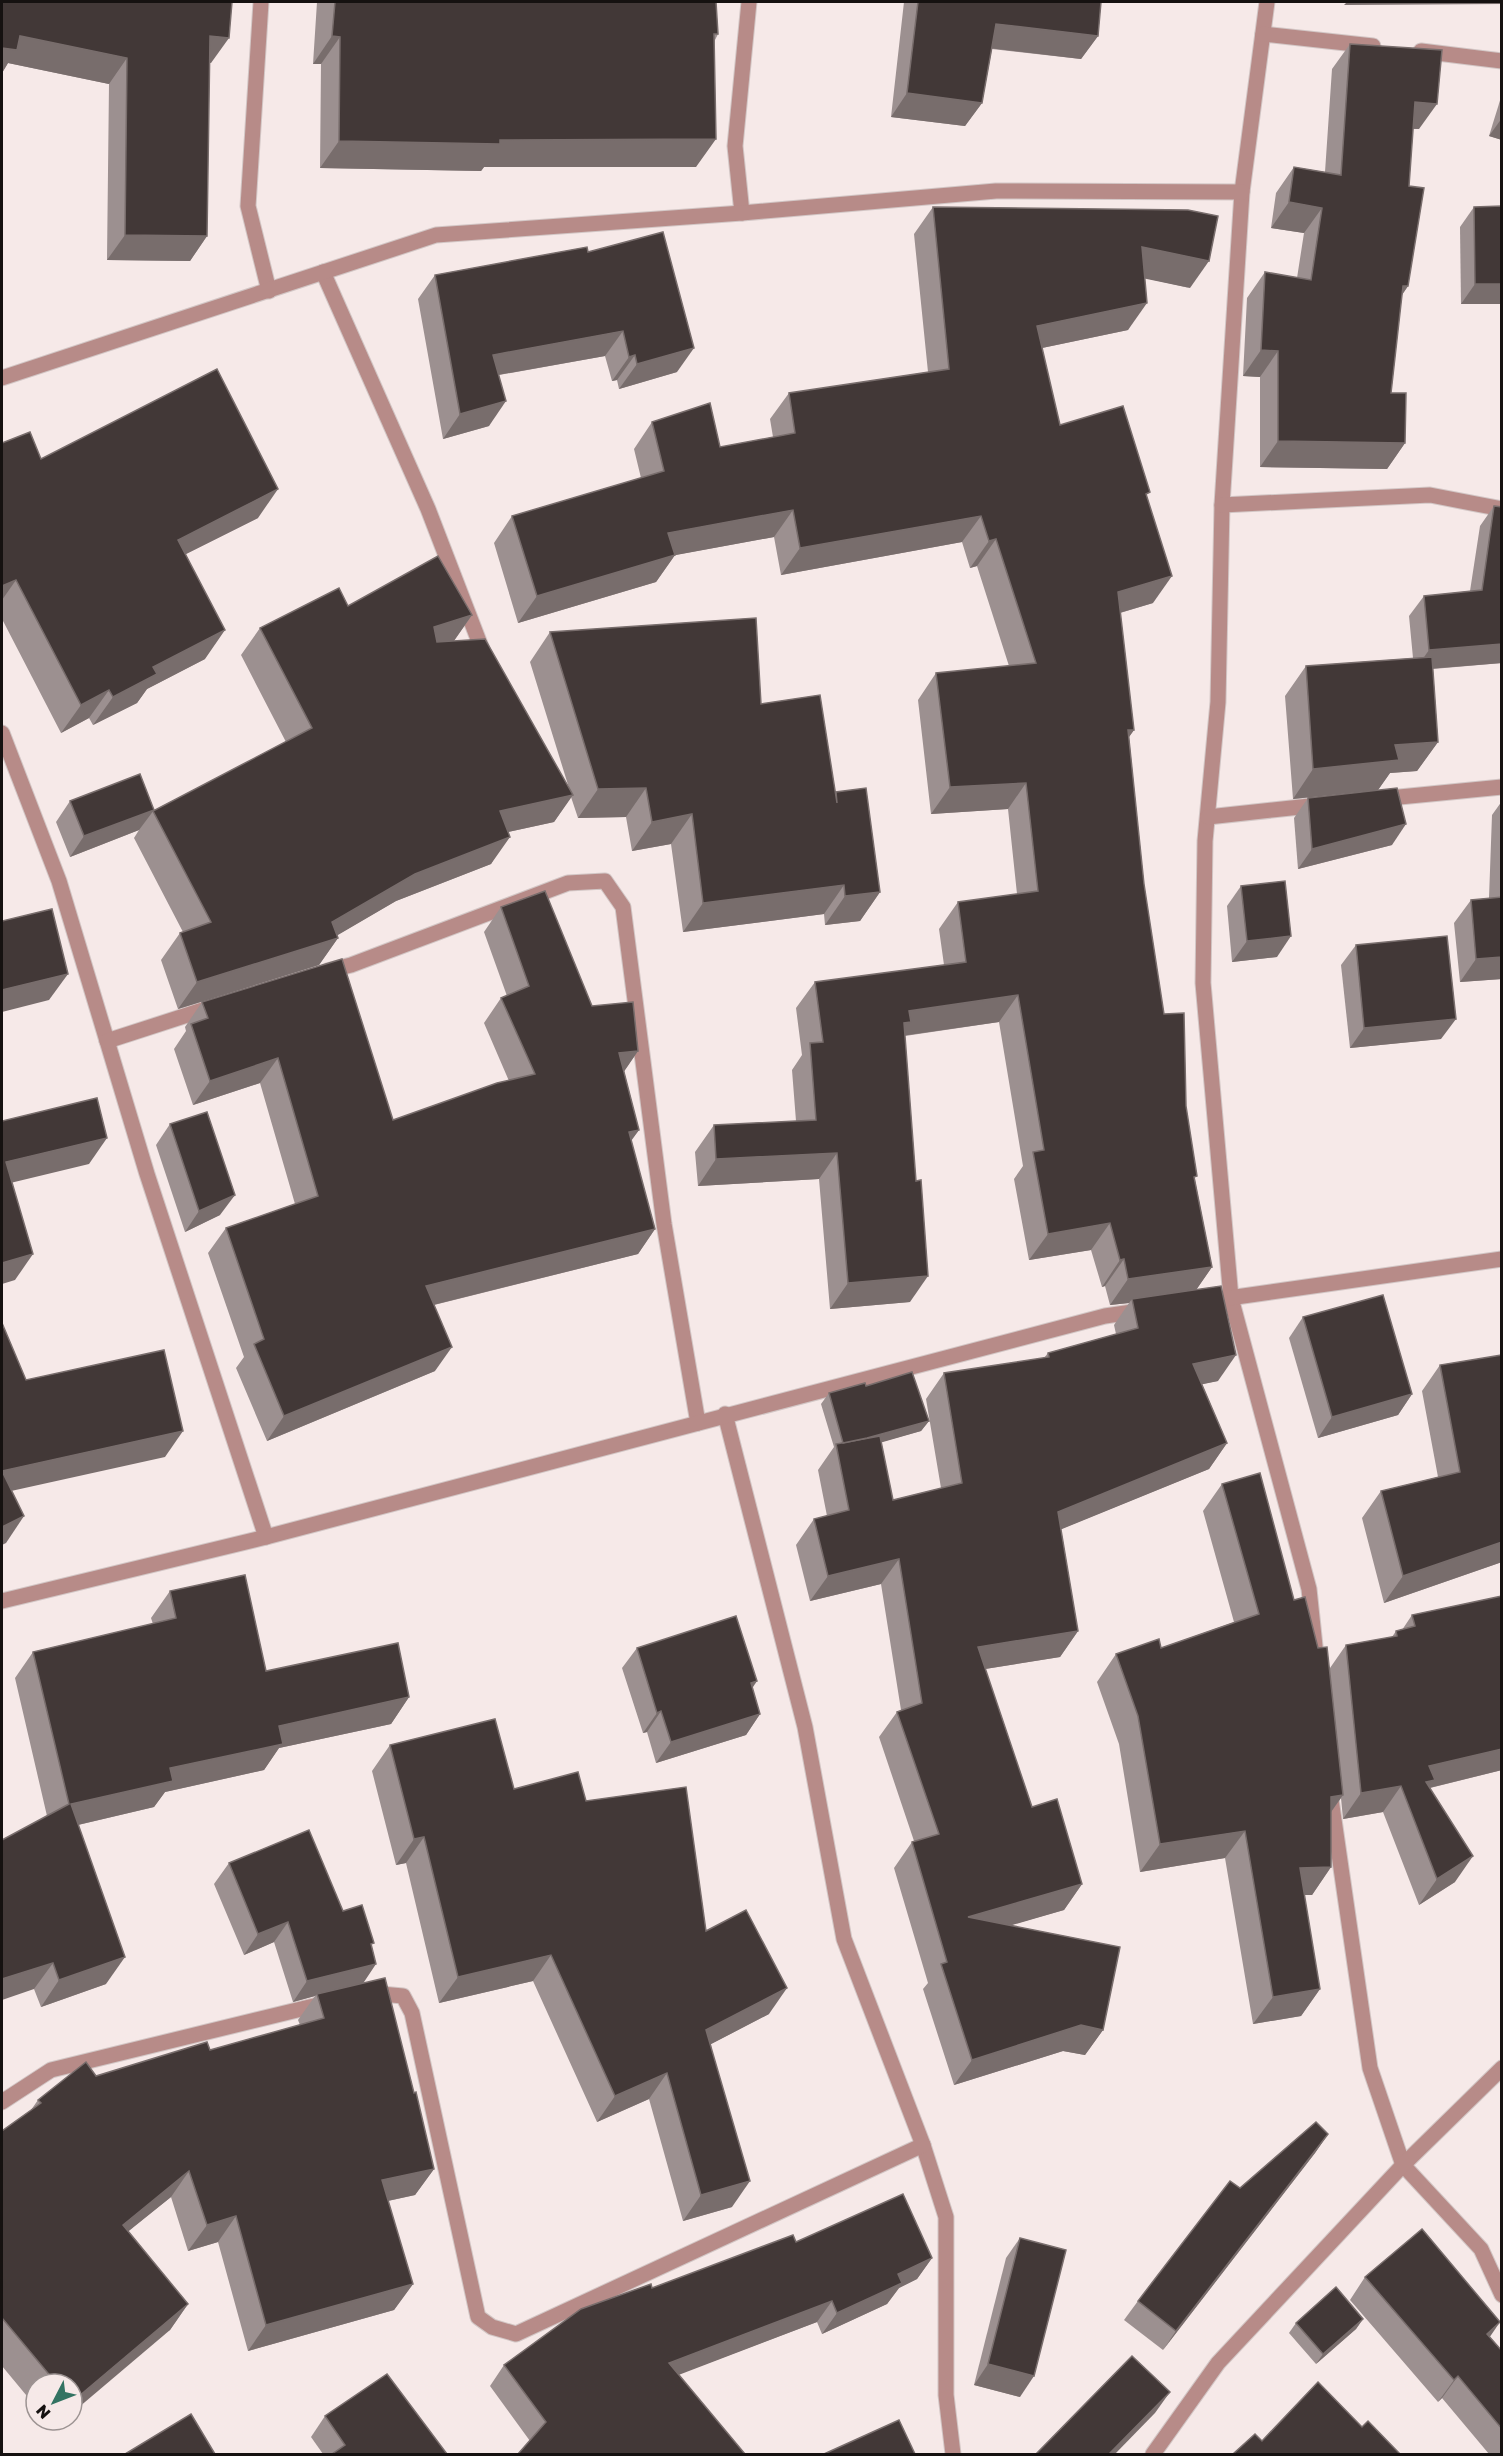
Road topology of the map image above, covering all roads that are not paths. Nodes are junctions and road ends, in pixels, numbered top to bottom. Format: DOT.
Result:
graph roads {
  1 [pos="261,2"];
  2 [pos="749,2"];
  3 [pos="1267,2"];
  4 [pos="1263,34"];
  5 [pos="1387,48"];
  6 [pos="1409,50"];
  7 [pos="1502,61"];
  8 [pos="1242,192"];
  9 [pos="742,213"];
  10 [pos="323,272"];
  11 [pos="269,291"];
  12 [pos="2,378"];
  13 [pos="1222,505"];
  14 [pos="1502,509"];
  15 [pos="485,657"];
  16 [pos="2,733"];
  17 [pos="1502,787"];
  18 [pos="1360,801"];
  19 [pos="1337,804"];
  20 [pos="1208,817"];
  21 [pos="310,976"];
  22 [pos="231,1001"];
  23 [pos="107,1041"];
  24 [pos="1502,1259"];
  25 [pos="1231,1298"];
  26 [pos="1208,1301"];
  27 [pos="1151,1309"];
  28 [pos="725,1414"];
  29 [pos="698,1423"];
  30 [pos="266,1537"];
  31 [pos="2,1601"];
  32 [pos="1316,1659"];
  33 [pos="1329,1777"];
  34 [pos="1502,2068"];
  35 [pos="2,2102"];
  36 [pos="924,2145"];
  37 [pos="1403,2164"];
  38 [pos="1502,2295"];
  39 [pos="953,2454"];
  40 [pos="1153,2454"];
  1 -- 11 [label="street"];
  2 -- 9 [label="street"];
  3 -- 4 [label="street"];
  4 -- 5 [label="street"];
  4 -- 8 [label="street"];
  6 -- 7 [label="street"];
  8 -- 9 [label="street"];
  8 -- 13 [label="street"];
  9 -- 10 [label="street"];
  10 -- 11 [label="street"];
  10 -- 15 [label="street"];
  11 -- 12 [label="street"];
  13 -- 14 [label="street"];
  13 -- 20 [label="street"];
  16 -- 23 [label="street"];
  17 -- 18 [label="street"];
  19 -- 20 [label="street"];
  20 -- 25 [label="street"];
  21 -- 29 [label="street"];
  22 -- 23 [label="street"];
  23 -- 30 [label="street"];
  24 -- 25 [label="street"];
  25 -- 26 [label="street"];
  25 -- 32 [label="street"];
  27 -- 28 [label="street"];
  28 -- 29 [label="street"];
  28 -- 36 [label="street"];
  29 -- 30 [label="street"];
  30 -- 31 [label="street"];
  33 -- 37 [label="street"];
  34 -- 37 [label="street"];
  35 -- 36 [label="street"];
  36 -- 39 [label="street"];
  37 -- 38 [label="street"];
  37 -- 40 [label="street"];
}
